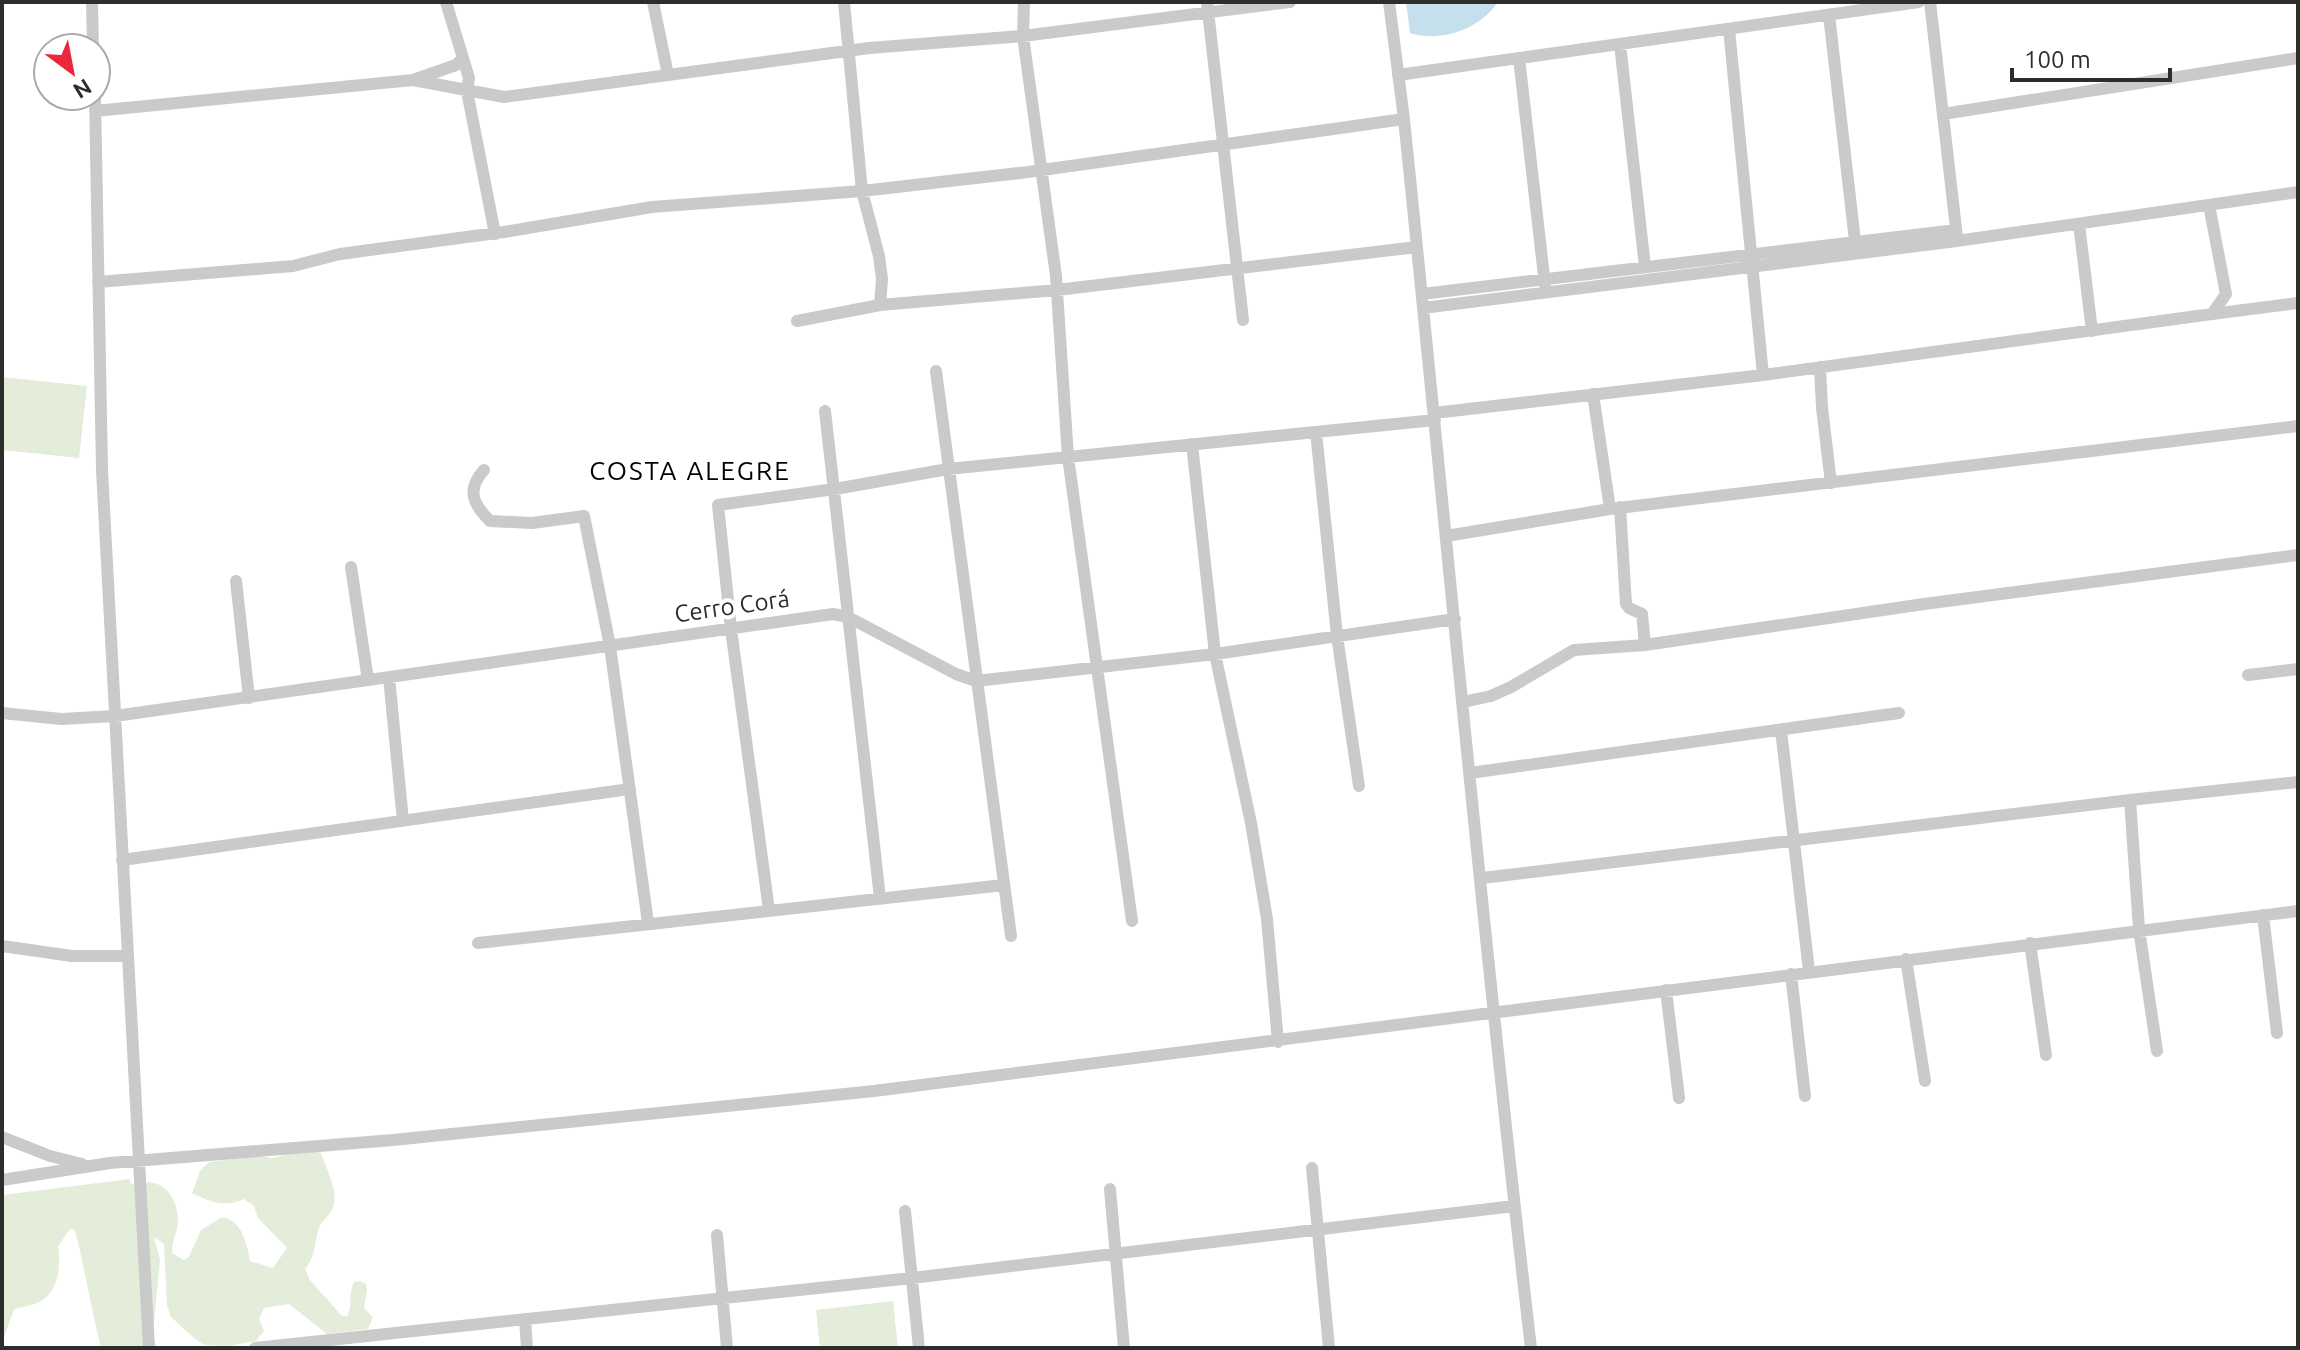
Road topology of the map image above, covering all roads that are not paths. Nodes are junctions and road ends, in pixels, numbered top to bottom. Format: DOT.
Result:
graph roads {
  1 [pos="92,2"];
  2 [pos="446,2"];
  3 [pos="653,2"];
  4 [pos="844,2"];
  5 [pos="1024,2"];
  6 [pos="1290,2"];
  7 [pos="1389,2"];
  8 [pos="1919,2"];
  9 [pos="1930,2"];
  10 [pos="1208,8"];
  11 [pos="1829,15"];
  12 [pos="1729,29"];
  13 [pos="93,32"];
  14 [pos="1023,36"];
  15 [pos="1620,44"];
  16 [pos="847,51"];
  17 [pos="463,58"];
  18 [pos="1519,58"];
  19 [pos="2298,58"];
  20 [pos="668,75"];
  21 [pos="1398,75"];
  22 [pos="413,80"];
  23 [pos="467,91"];
  24 [pos="112,109"];
  25 [pos="95,112"];
  26 [pos="1943,114"];
  27 [pos="1404,119"];
  28 [pos="1223,144"];
  29 [pos="1041,170"];
  30 [pos="862,191"];
  31 [pos="2298,192"];
  32 [pos="2209,205"];
  33 [pos="2079,224"];
  34 [pos="495,234"];
  35 [pos="1957,236"];
  36 [pos="1855,241"];
  37 [pos="1417,247"];
  38 [pos="1752,260"];
  39 [pos="1645,267"];
  40 [pos="1237,269"];
  41 [pos="98,282"];
  42 [pos="1545,286"];
  43 [pos="1057,290"];
  44 [pos="1422,294"];
  45 [pos="2298,303"];
  46 [pos="880,305"];
  47 [pos="1423,308"];
  48 [pos="2212,314"];
  49 [pos="1243,320"];
  50 [pos="797,321"];
  51 [pos="2092,331"];
  52 [pos="1820,367"];
  53 [pos="936,371"];
  54 [pos="1763,375"];
  55 [pos="1593,394"];
  56 [pos="825,411"];
  57 [pos="1434,416"];
  58 [pos="2298,426"];
  59 [pos="1316,432"];
  60 [pos="1192,444"];
  61 [pos="1068,457"];
  62 [pos="948,469"];
  63 [pos="484,470"];
  64 [pos="1831,483"];
  65 [pos="835,489"];
  66 [pos="1615,508"];
  67 [pos="1446,536"];
  68 [pos="2298,555"];
  69 [pos="351,567"];
  70 [pos="236,581"];
  71 [pos="848,617"];
  72 [pos="1455,619"];
  73 [pos="731,629"];
  74 [pos="1337,636"];
  75 [pos="1645,645"];
  76 [pos="610,646"];
  77 [pos="1215,654"];
  78 [pos="1097,669"];
  79 [pos="2298,669"];
  80 [pos="2248,675"];
  81 [pos="389,677"];
  82 [pos="368,680"];
  83 [pos="976,681"];
  84 [pos="249,698"];
  85 [pos="1463,702"];
  86 [pos="2,713"];
  87 [pos="1899,713"];
  88 [pos="115,716"];
  89 [pos="1781,730"];
  90 [pos="1470,773"];
  91 [pos="2298,782"];
  92 [pos="1359,786"];
  93 [pos="630,789"];
  94 [pos="2130,800"];
  95 [pos="403,821"];
  96 [pos="1794,840"];
  97 [pos="122,860"];
  98 [pos="1482,878"];
  99 [pos="1004,885"];
  100 [pos="880,898"];
  101 [pos="769,910"];
  102 [pos="2298,911"];
  103 [pos="2263,915"];
  104 [pos="1132,921"];
  105 [pos="648,923"];
  106 [pos="2139,929"];
  107 [pos="1011,936"];
  108 [pos="478,943"];
  109 [pos="2030,943"];
  110 [pos="2,946"];
  111 [pos="127,956"];
  112 [pos="1906,959"];
  113 [pos="1809,971"];
  114 [pos="1791,974"];
  115 [pos="1666,990"];
  116 [pos="1493,1012"];
  117 [pos="2277,1033"];
  118 [pos="1278,1042"];
  119 [pos="2157,1051"];
  120 [pos="2046,1055"];
  121 [pos="1925,1081"];
  122 [pos="1805,1096"];
  123 [pos="1679,1098"];
  124 [pos="2,1137"];
  125 [pos="138,1161"];
  126 [pos="110,1163"];
  127 [pos="1312,1168"];
  128 [pos="2,1180"];
  129 [pos="1110,1189"];
  130 [pos="1514,1206"];
  131 [pos="905,1211"];
  132 [pos="1318,1230"];
  133 [pos="717,1235"];
  134 [pos="1115,1254"];
  135 [pos="912,1278"];
  136 [pos="723,1298"];
  137 [pos="525,1319"];
  138 [pos="382,1341"];
  139 [pos="367,1342"];
  140 [pos="149,1348"];
  141 [pos="255,1348"];
  142 [pos="527,1348"];
  143 [pos="727,1348"];
  144 [pos="919,1348"];
  145 [pos="1124,1348"];
  146 [pos="1329,1348"];
  147 [pos="1531,1348"];
  1 -- 13 [label="street"];
  2 -- 17 [label="street"];
  3 -- 20 [label="street"];
  4 -- 16 [label="street"];
  5 -- 14 [label="street"];
  6 -- 10 [label="street"];
  7 -- 21 [label="street"];
  8 -- 11 [label="street"];
  9 -- 26 [label="street"];
  10 -- 14 [label="street"];
  10 -- 28 [label="street"];
  11 -- 12 [label="street"];
  11 -- 36 [label="street"];
  12 -- 15 [label="street"];
  12 -- 38 [label="street"];
  14 -- 16 [label="street"];
  14 -- 29 [label="street"];
  15 -- 18 [label="street"];
  15 -- 39 [label="street"];
  16 -- 20 [label="street"];
  16 -- 30 [label="street"];
  17 -- 22 [label="street"];
  17 -- 23 [label="street"];
  18 -- 21 [label="street"];
  18 -- 42 [label="street"];
  19 -- 26 [label="street"];
  20 -- 23 [label="street"];
  21 -- 27 [label="street"];
  22 -- 23 [label="street"];
  22 -- 24 [label="street"];
  23 -- 34 [label="street"];
  25 -- 41 [label="street"];
  26 -- 35 [label="street"];
  27 -- 28 [label="street"];
  27 -- 37 [label="street"];
  28 -- 29 [label="street"];
  28 -- 40 [label="street"];
  29 -- 30 [label="street"];
  29 -- 43 [label="street"];
  30 -- 34 [label="street"];
  30 -- 46 [label="street"];
  31 -- 32 [label="street"];
  32 -- 33 [label="street"];
  32 -- 48 [label="street"];
  33 -- 35 [label="street"];
  33 -- 51 [label="street"];
  34 -- 41 [label="street"];
  35 -- 36 [label="street"];
  35 -- 38 [label="street"];
  36 -- 38 [label="street"];
  37 -- 40 [label="street"];
  37 -- 44 [label="street"];
  38 -- 39 [label="street"];
  38 -- 42 [label="street"];
  38 -- 54 [label="street"];
  39 -- 42 [label="street"];
  40 -- 43 [label="street"];
  40 -- 49 [label="street"];
  41 -- 88 [label="street"];
  42 -- 44 [label="street"];
  42 -- 47 [label="street"];
  43 -- 46 [label="street"];
  43 -- 61 [label="street"];
  44 -- 47 [label="street"];
  45 -- 48 [label="street"];
  46 -- 50 [label="street"];
  47 -- 57 [label="street"];
  48 -- 51 [label="street"];
  51 -- 52 [label="street"];
  52 -- 54 [label="street"];
  52 -- 64 [label="street"];
  53 -- 62 [label="street"];
  54 -- 55 [label="street"];
  55 -- 57 [label="street"];
  55 -- 66 [label="street"];
  56 -- 65 [label="street"];
  57 -- 59 [label="street"];
  57 -- 67 [label="street"];
  58 -- 64 [label="street"];
  59 -- 60 [label="street"];
  59 -- 74 [label="street"];
  60 -- 61 [label="street"];
  60 -- 77 [label="street"];
  61 -- 62 [label="street"];
  61 -- 78 [label="street"];
  62 -- 65 [label="street"];
  62 -- 83 [label="street"];
  63 -- 76 [label="street"];
  64 -- 66 [label="street"];
  65 -- 71 [label="street"];
  65 -- 73 [label="street"];
  66 -- 67 [label="street"];
  66 -- 75 [label="street"];
  67 -- 72 [label="street"];
  68 -- 75 [label="street"];
  69 -- 82 [label="street"];
  70 -- 84 [label="street"];
  71 -- 73 [label="street, Cerro Corá"];
  71 -- 83 [label="street, Cerro Corá"];
  71 -- 100 [label="street"];
  72 -- 74 [label="street, Cerro Corá"];
  72 -- 85 [label="street"];
  73 -- 76 [label="street, Cerro Corá"];
  73 -- 101 [label="street"];
  74 -- 77 [label="street, Cerro Corá"];
  74 -- 92 [label="street"];
  75 -- 85 [label="street"];
  76 -- 81 [label="street, Cerro Corá"];
  76 -- 93 [label="street"];
  77 -- 78 [label="street, Cerro Corá"];
  77 -- 118 [label="street"];
  78 -- 83 [label="street, Cerro Corá"];
  78 -- 104 [label="street"];
  79 -- 80 [label="street"];
  81 -- 82 [label="street, Cerro Corá"];
  81 -- 95 [label="street"];
  82 -- 84 [label="street, Cerro Corá"];
  83 -- 99 [label="street"];
  84 -- 88 [label="street, Cerro Corá"];
  85 -- 90 [label="street"];
  86 -- 88 [label="street, Cerro Corá"];
  87 -- 89 [label="street"];
  88 -- 97 [label="street"];
  89 -- 90 [label="street"];
  89 -- 96 [label="street"];
  90 -- 98 [label="street"];
  91 -- 94 [label="street"];
  93 -- 95 [label="street"];
  93 -- 105 [label="street"];
  94 -- 96 [label="street"];
  94 -- 106 [label="street"];
  95 -- 97 [label="street"];
  96 -- 98 [label="street"];
  96 -- 113 [label="street"];
  97 -- 111 [label="street"];
  98 -- 116 [label="street"];
  99 -- 100 [label="street"];
  99 -- 107 [label="street"];
  100 -- 101 [label="street"];
  101 -- 105 [label="street"];
  102 -- 103 [label="street"];
  103 -- 106 [label="street"];
  103 -- 117 [label="street"];
  105 -- 108 [label="street"];
  106 -- 109 [label="street"];
  106 -- 119 [label="street"];
  109 -- 112 [label="street"];
  109 -- 120 [label="street"];
  110 -- 111 [label="street"];
  111 -- 125 [label="street"];
  112 -- 113 [label="street"];
  112 -- 121 [label="street"];
  113 -- 114 [label="street"];
  114 -- 115 [label="street"];
  114 -- 122 [label="street"];
  115 -- 116 [label="street"];
  115 -- 123 [label="street"];
  116 -- 118 [label="street"];
  116 -- 130 [label="street"];
  118 -- 125 [label="street"];
  124 -- 126 [label="street"];
  125 -- 126 [label="street"];
  125 -- 140 [label="street"];
  126 -- 128 [label="street"];
  127 -- 132 [label="street"];
  129 -- 134 [label="street"];
  130 -- 132 [label="street"];
  130 -- 147 [label="street"];
  131 -- 135 [label="street"];
  132 -- 134 [label="street"];
  132 -- 146 [label="street"];
  133 -- 136 [label="street"];
  134 -- 135 [label="street"];
  134 -- 145 [label="street"];
  135 -- 136 [label="street"];
  135 -- 144 [label="street"];
  136 -- 137 [label="street"];
  136 -- 143 [label="street"];
  137 -- 138 [label="street"];
  137 -- 142 [label="street"];
  138 -- 139 [label="street"];
  139 -- 141 [label="street"];
}
